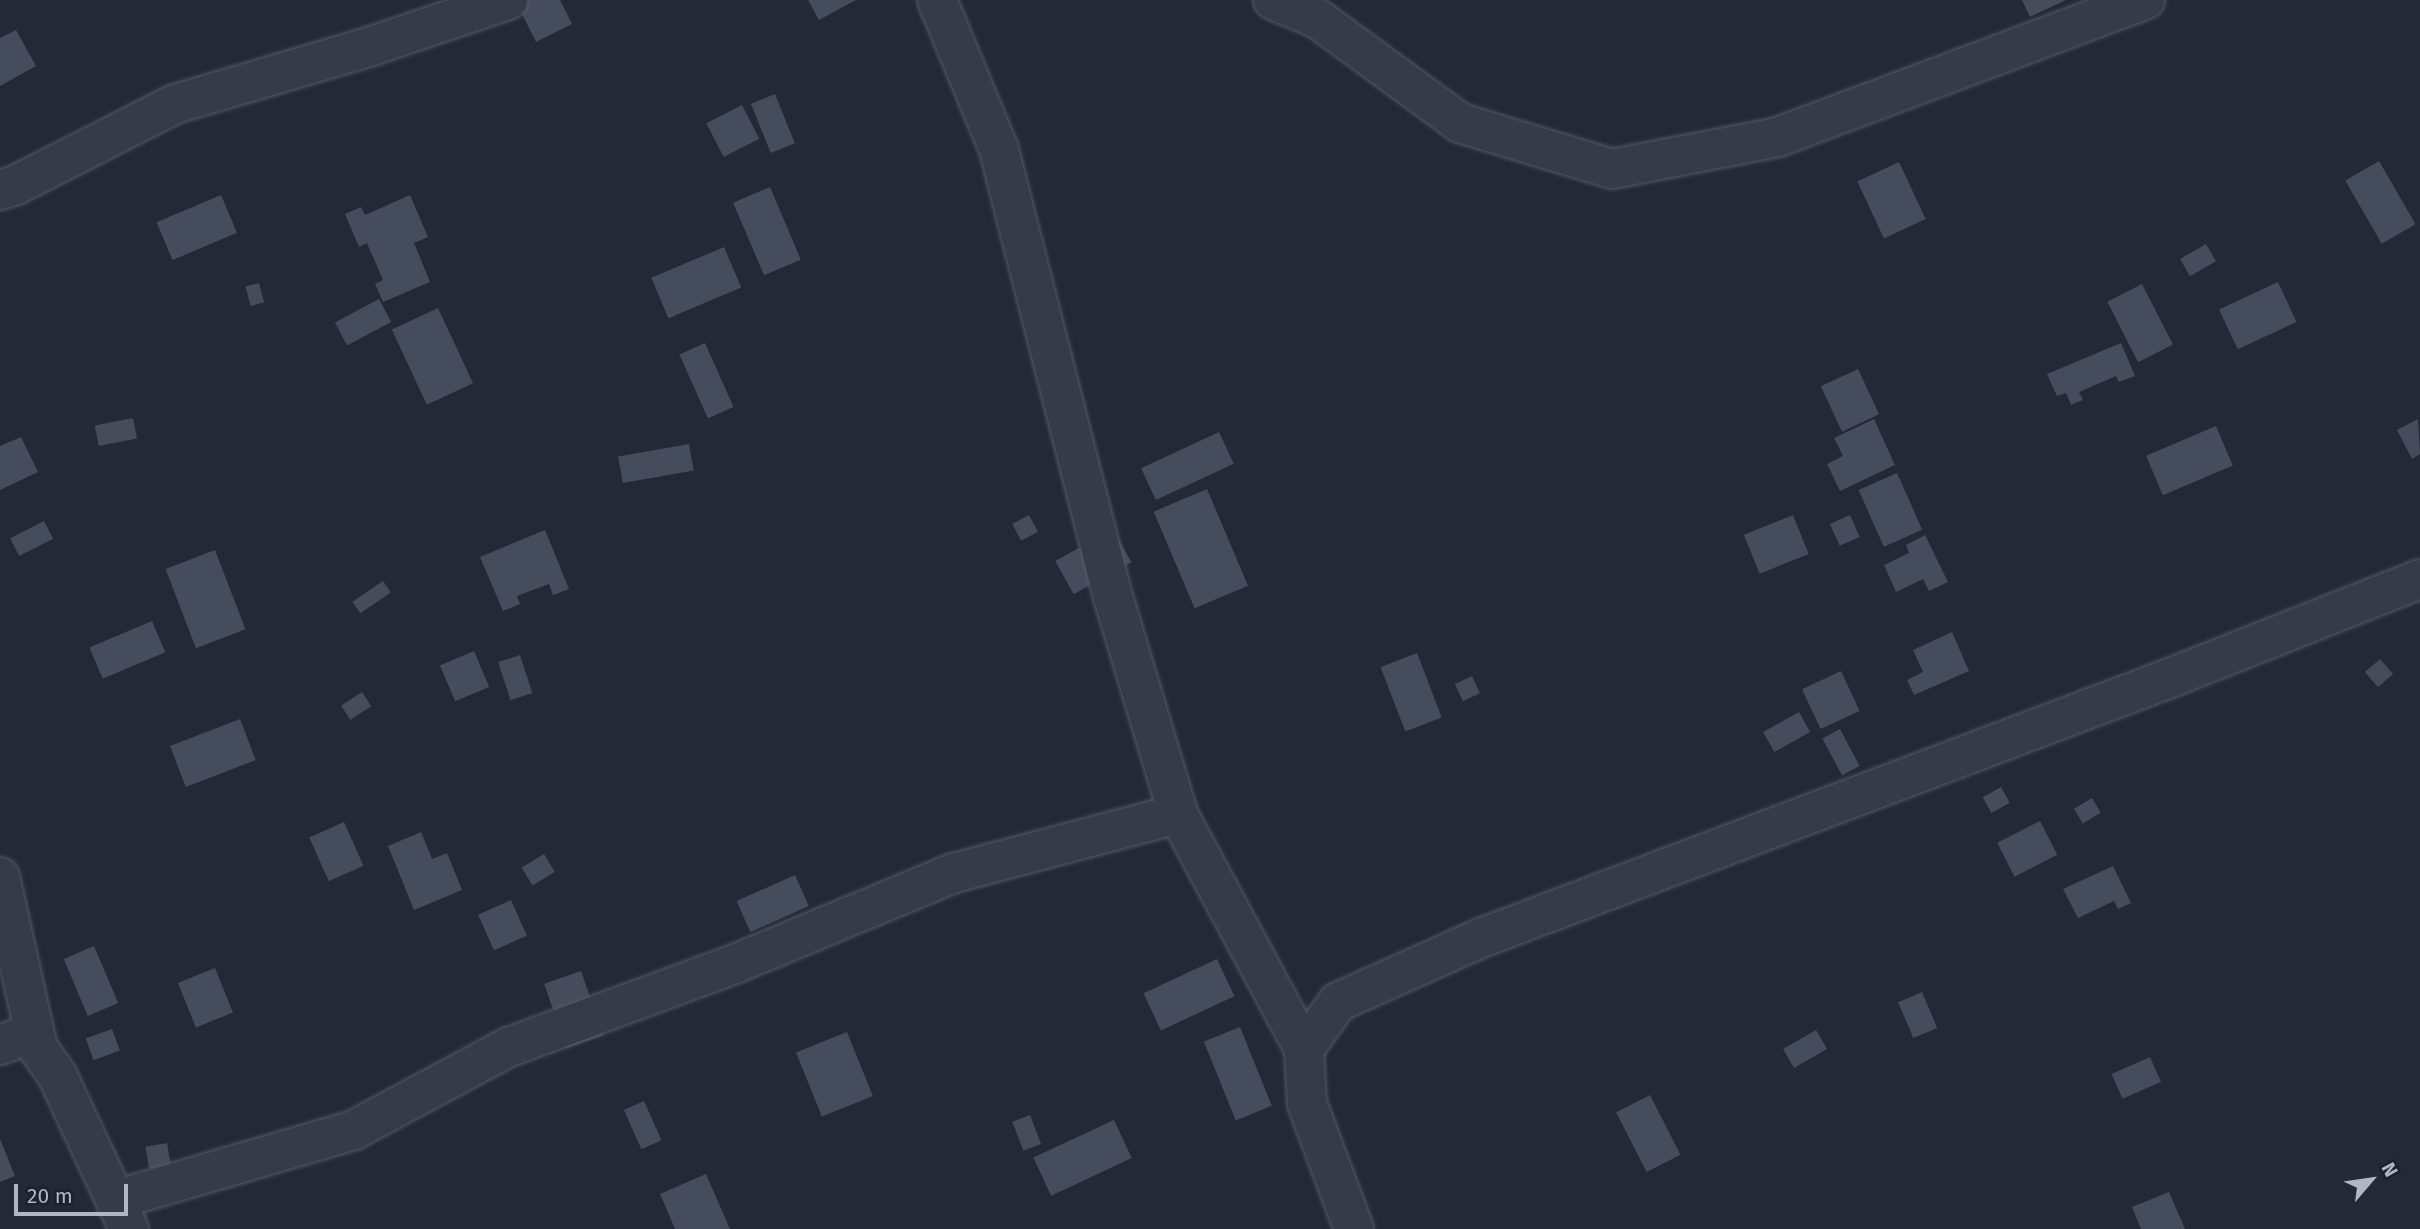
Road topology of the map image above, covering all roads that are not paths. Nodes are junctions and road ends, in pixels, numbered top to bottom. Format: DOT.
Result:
graph roads {
  1 [pos="508,0"];
  2 [pos="937,0"];
  3 [pos="1273,0"];
  4 [pos="2145,0"];
  5 [pos="0,190"];
  6 [pos="2420,579"];
  7 [pos="1178,814"];
  8 [pos="0,877"];
  9 [pos="0,1045"];
  10 [pos="38,1048"];
  11 [pos="1304,1049"];
  12 [pos="122,1215"];
  13 [pos="1354,1229"];
  1 -- 5 [label="street"];
  2 -- 7 [label="street"];
  3 -- 4 [label="street"];
  6 -- 11 [label="street"];
  7 -- 11 [label="street"];
  7 -- 12 [label="street"];
  8 -- 10 [label="street"];
  9 -- 10 [label="street"];
  10 -- 12 [label="street"];
  11 -- 13 [label="street"];
}
